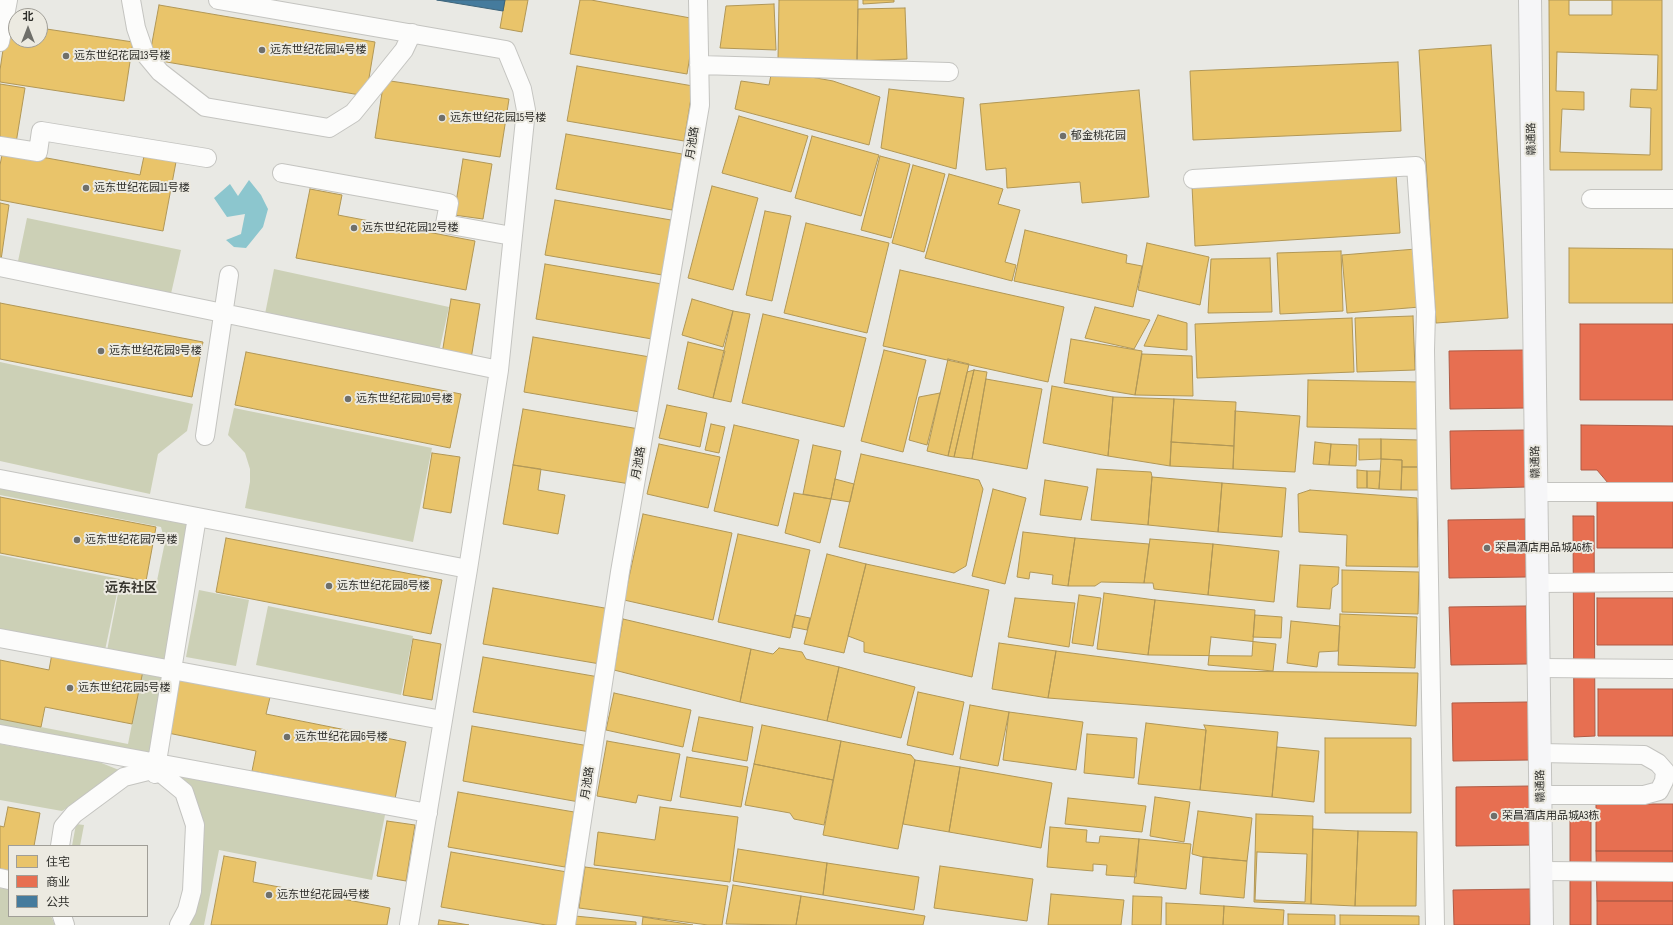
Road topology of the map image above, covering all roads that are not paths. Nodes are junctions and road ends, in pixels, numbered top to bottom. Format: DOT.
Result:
graph roads {
  1 [pos="8,0"];
  2 [pos="131,0"];
  3 [pos="218,0"];
  4 [pos="698,0"];
  5 [pos="1530,0"];
  6 [pos="412,33"];
  7 [pos="0,42"];
  8 [pos="699,65"];
  9 [pos="949,72"];
  10 [pos="0,146"];
  11 [pos="207,158"];
  12 [pos="282,173"];
  13 [pos="1193,179"];
  14 [pos="1591,198"];
  15 [pos="1673,198"];
  16 [pos="512,236"];
  17 [pos="0,267"];
  18 [pos="229,275"];
  19 [pos="224,313"];
  20 [pos="499,370"];
  21 [pos="206,436"];
  22 [pos="0,479"];
  23 [pos="1537,492"];
  24 [pos="1673,492"];
  25 [pos="197,517"];
  26 [pos="468,569"];
  27 [pos="1673,582"];
  28 [pos="1538,583"];
  29 [pos="0,638"];
  30 [pos="1539,668"];
  31 [pos="1673,669"];
  32 [pos="172,670"];
  33 [pos="442,720"];
  34 [pos="0,734"];
  35 [pos="1540,753"];
  36 [pos="156,769"];
  37 [pos="1669,771"];
  38 [pos="1541,795"];
  39 [pos="428,813"];
  40 [pos="60,845"];
  41 [pos="1542,871"];
  42 [pos="1673,872"];
  43 [pos="181,925"];
  44 [pos="410,925"];
  45 [pos="566,925"];
  46 [pos="1435,925"];
  47 [pos="1542,925"];
  1 -- 7 [label="lane"];
  2 -- 6 [label="lane"];
  3 -- 6 [label="lane"];
  4 -- 8 [label="lane, 月池路"];
  5 -- 23 [label="street, 赣通路"];
  6 -- 16 [label="lane"];
  8 -- 9 [label="lane"];
  8 -- 45 [label="lane, 月池路"];
  10 -- 11 [label="lane"];
  12 -- 16 [label="lane"];
  13 -- 46 [label="lane"];
  14 -- 15 [label="lane"];
  16 -- 20 [label="lane"];
  17 -- 19 [label="lane"];
  18 -- 19 [label="lane"];
  19 -- 20 [label="lane"];
  19 -- 21 [label="lane"];
  20 -- 26 [label="lane"];
  22 -- 25 [label="lane"];
  23 -- 24 [label="lane"];
  23 -- 28 [label="street, 赣通路"];
  25 -- 26 [label="lane"];
  25 -- 32 [label="lane"];
  26 -- 33 [label="lane"];
  27 -- 28 [label="lane"];
  28 -- 30 [label="street, 赣通路"];
  29 -- 32 [label="lane"];
  30 -- 31 [label="lane"];
  30 -- 35 [label="street, 赣通路"];
  32 -- 33 [label="lane"];
  32 -- 36 [label="lane"];
  33 -- 39 [label="lane"];
  34 -- 36 [label="lane"];
  35 -- 37 [label="lane"];
  35 -- 38 [label="street, 赣通路"];
  36 -- 39 [label="lane"];
  36 -- 40 [label="lane"];
  36 -- 43 [label="lane"];
  37 -- 38 [label="lane"];
  38 -- 41 [label="street, 赣通路"];
  39 -- 44 [label="lane"];
  41 -- 42 [label="lane"];
  41 -- 47 [label="street, 赣通路"];
}
